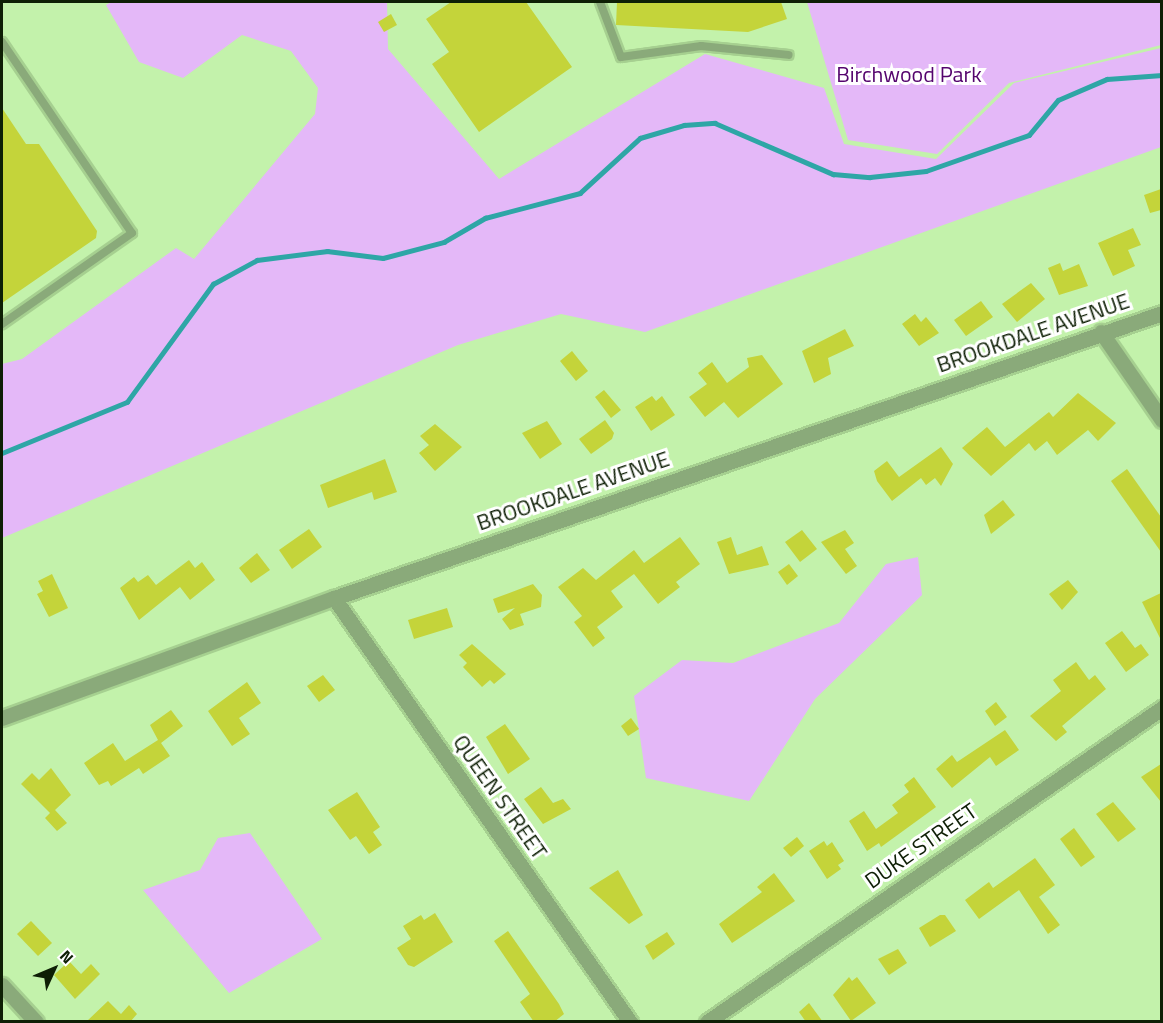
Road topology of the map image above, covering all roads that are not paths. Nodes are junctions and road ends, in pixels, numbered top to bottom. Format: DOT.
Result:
graph roads {
  1 [pos="600,2"];
  2 [pos="2,42"];
  3 [pos="789,55"];
  4 [pos="1161,313"];
  5 [pos="2,324"];
  6 [pos="1101,332"];
  7 [pos="1161,420"];
  8 [pos="334,598"];
  9 [pos="1161,708"];
  10 [pos="2,718"];
  11 [pos="2,985"];
  12 [pos="36,1022"];
  13 [pos="630,1022"];
  14 [pos="707,1022"];
  1 -- 3 [label="lane"];
  2 -- 5 [label="lane"];
  4 -- 6 [label="street, BROOKDALE AVENUE"];
  6 -- 7 [label="street"];
  6 -- 8 [label="street, BROOKDALE AVENUE"];
  8 -- 10 [label="street, BROOKDALE AVENUE"];
  8 -- 13 [label="street, QUEEN STREET"];
  9 -- 14 [label="street, DUKE STREET"];
  11 -- 12 [label="street"];
}
